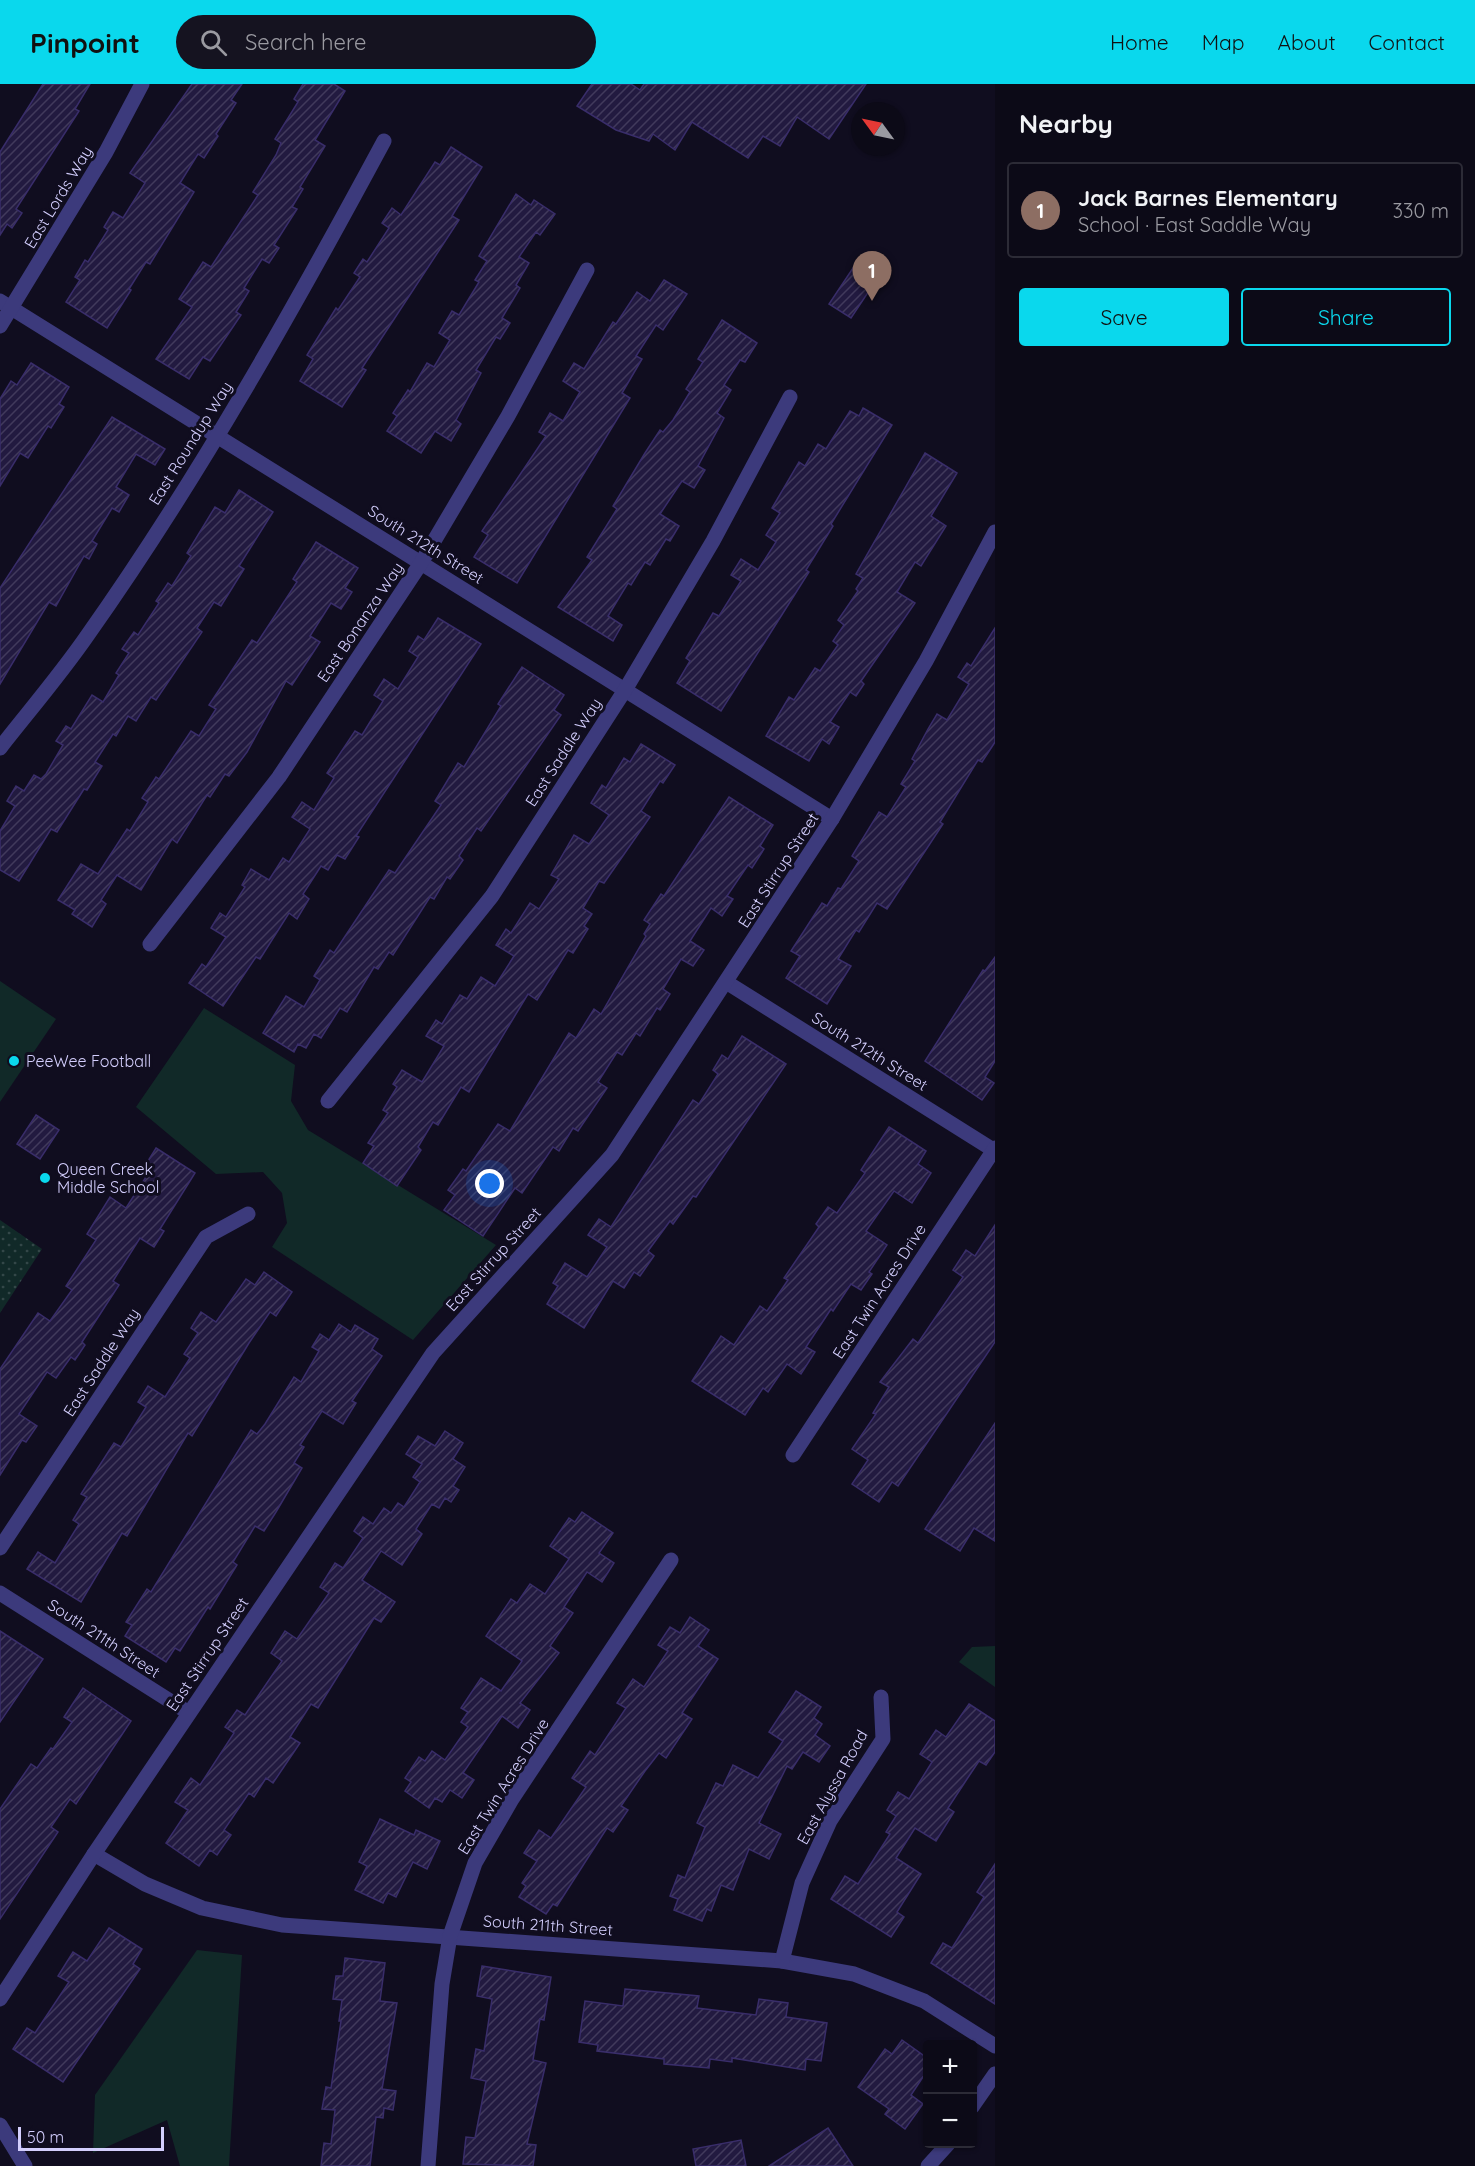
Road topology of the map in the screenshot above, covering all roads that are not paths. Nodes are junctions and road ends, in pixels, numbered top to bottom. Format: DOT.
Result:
graph roads {
  1 [pos="142,84"];
  2 [pos="384,141"];
  3 [pos="587,270"];
  4 [pos="6,304"];
  5 [pos="0,326"];
  6 [pos="790,397"];
  7 [pos="218,435"];
  8 [pos="995,532"];
  9 [pos="421,562"];
  10 [pos="625,690"];
  11 [pos="0,748"];
  12 [pos="832,819"];
  13 [pos="150,944"];
  14 [pos="726,982"];
  15 [pos="328,1101"];
  16 [pos="995,1149"];
  17 [pos="248,1214"];
  18 [pos="793,1455"];
  19 [pos="0,1548"];
  20 [pos="671,1560"];
  21 [pos="0,1593"];
  22 [pos="881,1697"];
  23 [pos="189,1713"];
  24 [pos="94,1854"];
  25 [pos="450,1936"];
  26 [pos="782,1961"];
  27 [pos="0,1999"];
  28 [pos="995,2046"];
  29 [pos="995,2074"];
  30 [pos="977,2100"];
  31 [pos="0,2126"];
  32 [pos="944,2148"];
  33 [pos="25,2166"];
  34 [pos="428,2166"];
  35 [pos="928,2166"];
  1 -- 4 [label="street, East Lords Way"];
  2 -- 7 [label="street, East Roundup Way"];
  3 -- 9 [label="street, East Bonanza Way"];
  4 -- 5 [label="street, East Lords Way"];
  4 -- 7 [label="street, South 212th Street"];
  6 -- 10 [label="street, East Saddle Way"];
  7 -- 9 [label="street, South 212th Street"];
  7 -- 11 [label="street, East Roundup Way"];
  8 -- 12 [label="street, East Stirrup Street"];
  9 -- 10 [label="street, South 212th Street"];
  9 -- 13 [label="street, East Bonanza Way"];
  10 -- 12 [label="street, South 212th Street"];
  10 -- 15 [label="street, East Saddle Way"];
  12 -- 14 [label="street, East Stirrup Street"];
  14 -- 16 [label="street, South 212th Street"];
  14 -- 23 [label="street, East Stirrup Street"];
  16 -- 18 [label="street, East Twin Acres Drive"];
  17 -- 19 [label="street, East Saddle Way"];
  20 -- 25 [label="street, East Twin Acres Drive"];
  21 -- 23 [label="street, South 211th Street"];
  22 -- 26 [label="street, East Alyssa Road"];
  23 -- 24 [label="street, East Stirrup Street"];
  24 -- 25 [label="street, South 211th Street"];
  24 -- 27 [label="street, East Stirrup Street"];
  25 -- 26 [label="street, South 211th Street"];
  25 -- 34 [label="street, East Twin Acres Drive"];
  26 -- 28 [label="street, South 211th Street"];
  29 -- 30 [label="street"];
  31 -- 33 [label="street"];
  32 -- 35 [label="street"];
}
